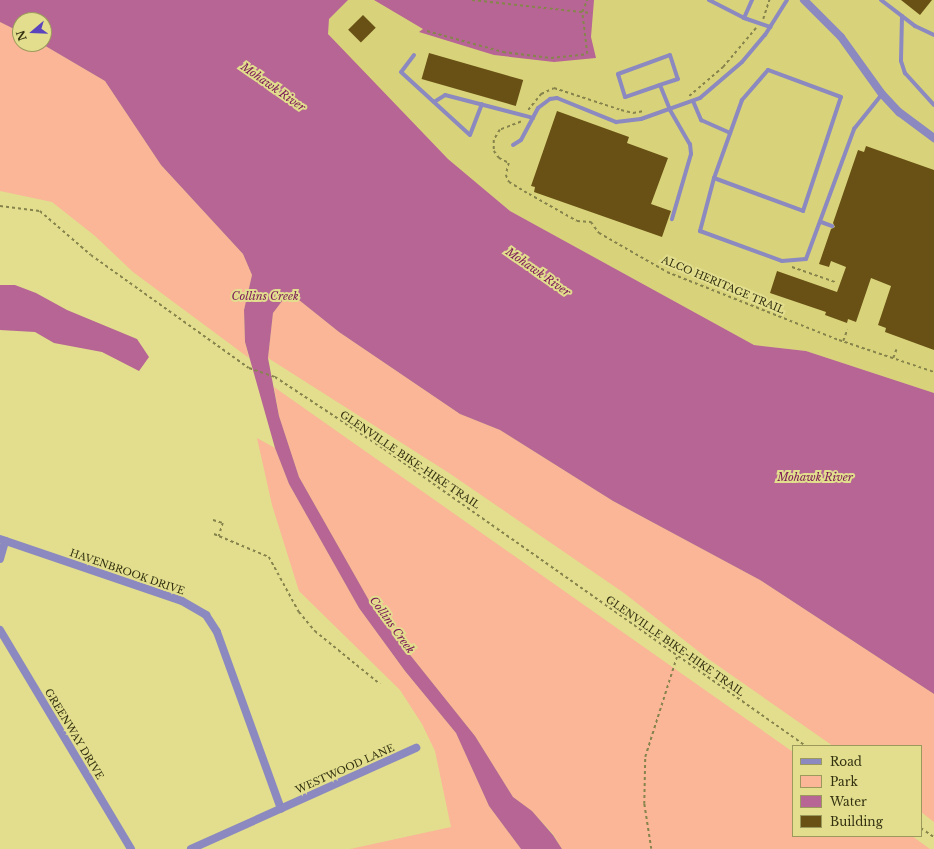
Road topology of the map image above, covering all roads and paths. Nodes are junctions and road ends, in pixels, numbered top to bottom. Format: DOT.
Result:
graph roads {
  1 [pos="472,0"];
  2 [pos="587,0"];
  3 [pos="709,0"];
  4 [pos="752,0"];
  5 [pos="769,0"];
  6 [pos="787,0"];
  7 [pos="804,0"];
  8 [pos="881,0"];
  9 [pos="582,12"];
  10 [pos="591,13"];
  11 [pos="902,16"];
  12 [pos="744,18"];
  13 [pos="760,22"];
  14 [pos="770,27"];
  15 [pos="427,32"];
  16 [pos="934,35"];
  17 [pos="414,55"];
  18 [pos="660,85"];
  19 [pos="882,94"];
  20 [pos="693,101"];
  21 [pos="434,102"];
  22 [pos="482,104"];
  23 [pos="934,104"];
  24 [pos="684,105"];
  25 [pos="646,110"];
  26 [pos="670,110"];
  27 [pos="525,116"];
  28 [pos="533,118"];
  29 [pos="730,133"];
  30 [pos="934,138"];
  31 [pos="512,145"];
  32 [pos="714,178"];
  33 [pos="0,206"];
  34 [pos="672,220"];
  35 [pos="821,222"];
  36 [pos="832,226"];
  37 [pos="788,265"];
  38 [pos="835,282"];
  39 [pos="847,330"];
  40 [pos="843,341"];
  41 [pos="896,350"];
  42 [pos="893,358"];
  43 [pos="934,372"];
  44 [pos="213,520"];
  45 [pos="214,534"];
  46 [pos="219,536"];
  47 [pos="3,540"];
  48 [pos="0,559"];
  49 [pos="0,630"];
  50 [pos="677,656"];
  51 [pos="380,684"];
  52 [pos="805,745"];
  53 [pos="416,748"];
  54 [pos="281,809"];
  55 [pos="922,829"];
  56 [pos="934,837"];
  57 [pos="132,849"];
  58 [pos="190,849"];
  59 [pos="651,849"];
  1 -- 9 [label="path"];
  2 -- 9 [label="path"];
  3 -- 12 [label="lane"];
  4 -- 12 [label="lane"];
  5 -- 13 [label="path"];
  6 -- 14 [label="lane"];
  7 -- 19 [label="street"];
  8 -- 11 [label="lane"];
  9 -- 10 [label="path"];
  9 -- 15 [label="path"];
  11 -- 16 [label="lane"];
  11 -- 23 [label="lane"];
  12 -- 13 [label="lane"];
  13 -- 14 [label="lane"];
  13 -- 24 [label="path"];
  14 -- 20 [label="lane"];
  17 -- 21 [label="lane"];
  18 -- 18 [label="lane"];
  18 -- 26 [label="lane"];
  19 -- 30 [label="street"];
  19 -- 35 [label="lane"];
  20 -- 24 [label="lane"];
  20 -- 29 [label="lane"];
  21 -- 22 [label="lane"];
  21 -- 22 [label="lane"];
  22 -- 27 [label="lane"];
  24 -- 26 [label="lane"];
  25 -- 27 [label="path, ALCO HERITAGE TRAIL"];
  26 -- 28 [label="lane"];
  26 -- 34 [label="lane"];
  27 -- 28 [label="lane"];
  27 -- 40 [label="path, ALCO HERITAGE TRAIL"];
  28 -- 31 [label="lane"];
  29 -- 32 [label="lane"];
  29 -- 32 [label="lane"];
  32 -- 35 [label="lane"];
  33 -- 50 [label="path, GLENVILLE BIKE-HIKE TRAIL"];
  35 -- 36 [label="lane"];
  37 -- 38 [label="path"];
  39 -- 40 [label="path"];
  40 -- 42 [label="path, ALCO HERITAGE TRAIL"];
  41 -- 42 [label="path"];
  42 -- 43 [label="path, ALCO HERITAGE TRAIL"];
  44 -- 46 [label="path"];
  45 -- 46 [label="path"];
  46 -- 51 [label="path"];
  47 -- 48 [label="street"];
  47 -- 54 [label="street, HAVENBROOK DRIVE"];
  49 -- 57 [label="street, GREENWAY DRIVE"];
  50 -- 52 [label="path, GLENVILLE BIKE-HIKE TRAIL"];
  50 -- 59 [label="path"];
  53 -- 54 [label="street, WESTWOOD LANE"];
  54 -- 58 [label="street"];
  55 -- 56 [label="path"];
}
